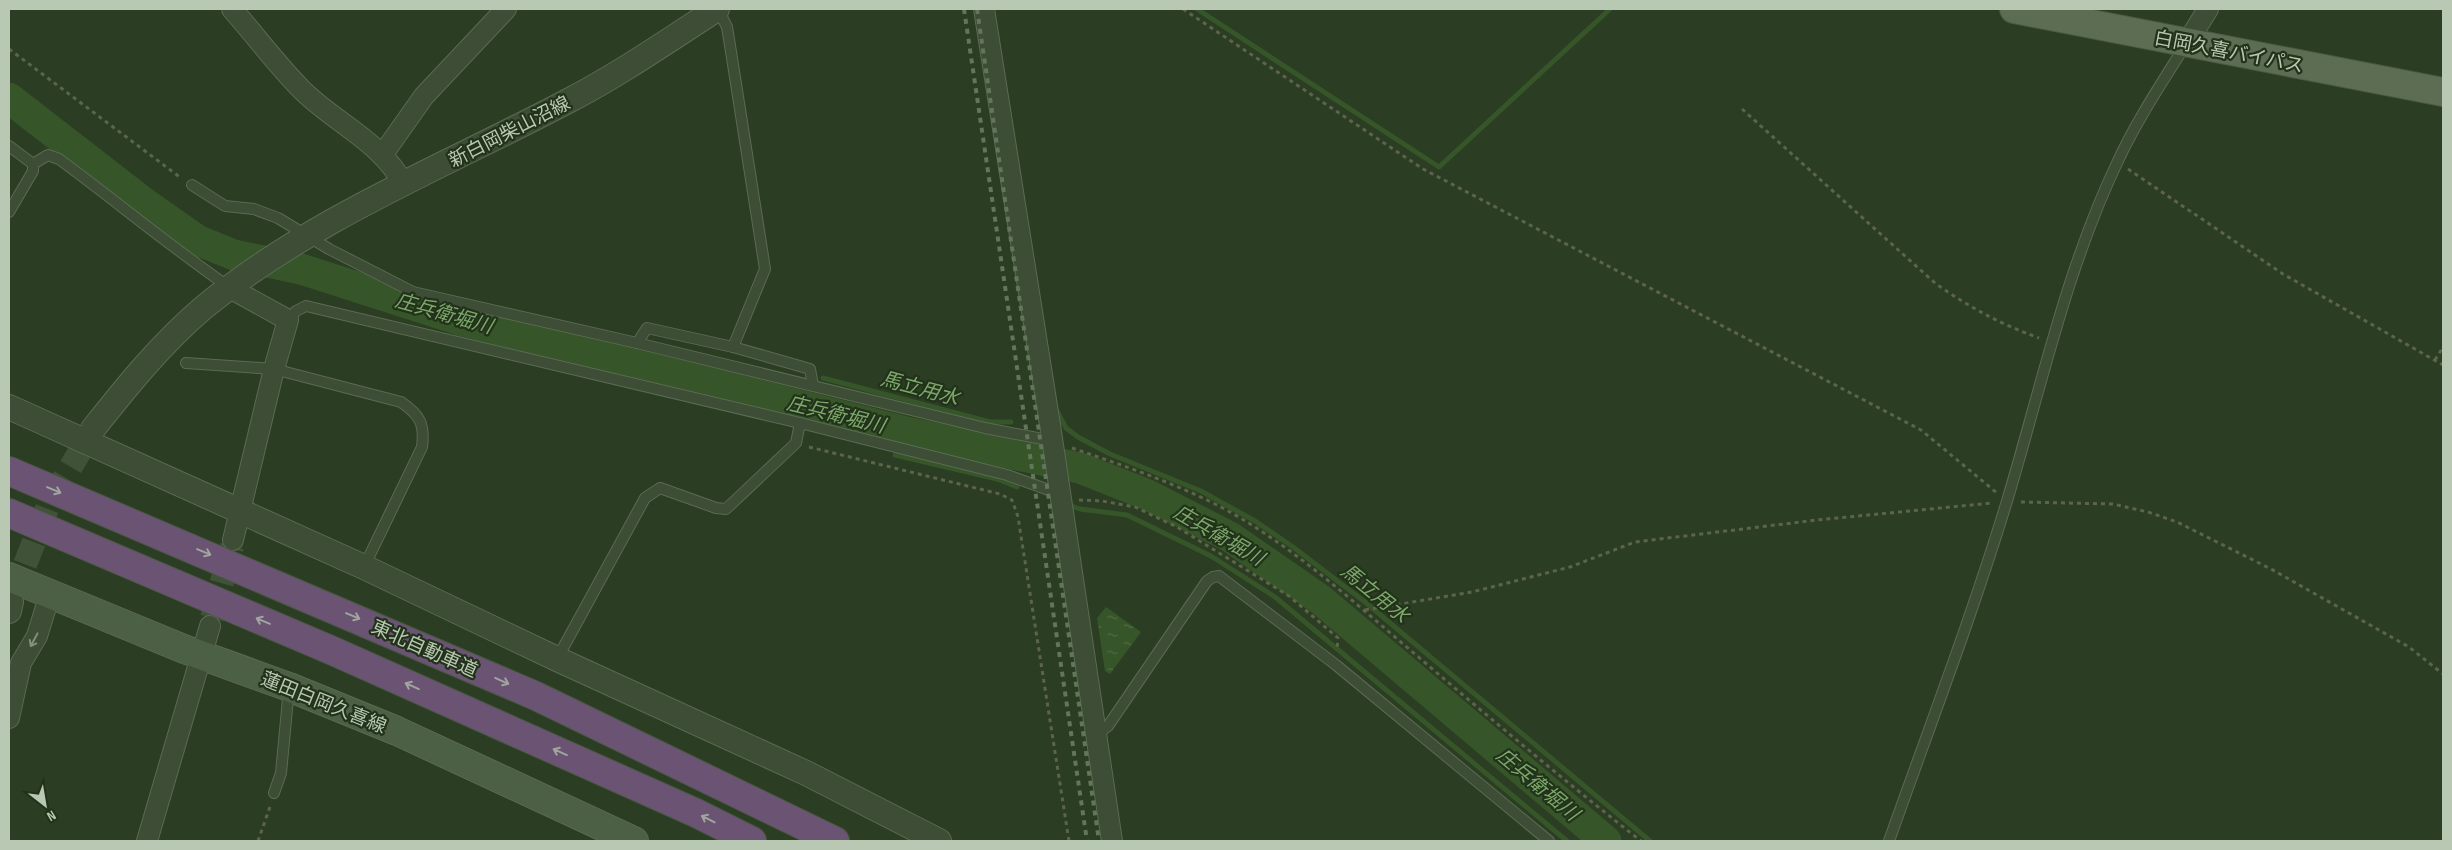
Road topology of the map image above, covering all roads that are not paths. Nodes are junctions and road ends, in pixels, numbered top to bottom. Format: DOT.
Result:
graph roads {
  1 [pos="232,9"];
  2 [pos="506,9"];
  3 [pos="718,9"];
  4 [pos="984,9"];
  5 [pos="2014,9"];
  6 [pos="2208,9"];
  7 [pos="2187,44"];
  8 [pos="2443,92"];
  9 [pos="9,146"];
  10 [pos="383,154"];
  11 [pos="33,164"];
  12 [pos="404,185"];
  13 [pos="192,186"];
  14 [pos="9,212"];
  15 [pos="302,240"];
  16 [pos="236,284"];
  17 [pos="288,320"];
  18 [pos="637,342"];
  19 [pos="734,347"];
  20 [pos="186,363"];
  21 [pos="274,369"];
  22 [pos="813,385"];
  23 [pos="9,407"];
  24 [pos="800,423"];
  25 [pos="93,429"];
  26 [pos="1053,445"];
  27 [pos="9,471"];
  28 [pos="1059,489"];
  29 [pos="242,512"];
  30 [pos="9,513"];
  31 [pos="233,540"];
  32 [pos="364,567"];
  33 [pos="50,594"];
  34 [pos="9,597"];
  35 [pos="210,626"];
  36 [pos="200,655"];
  37 [pos="557,659"];
  38 [pos="289,687"];
  39 [pos="9,718"];
  40 [pos="1095,736"];
  41 [pos="274,793"];
  42 [pos="147,841"];
  43 [pos="634,841"];
  44 [pos="752,841"];
  45 [pos="835,841"];
  46 [pos="939,841"];
  47 [pos="1112,841"];
  48 [pos="1549,841"];
  49 [pos="1889,841"];
  1 -- 10 [label="street"];
  2 -- 10 [label="street"];
  3 -- 12 [label="street, 新白岡柴山沼線"];
  3 -- 19 [label="lane"];
  4 -- 26 [label="street"];
  5 -- 7 [label="main road, 白岡久喜バイパス"];
  6 -- 7 [label="street"];
  7 -- 8 [label="main road, 白岡久喜バイパス"];
  7 -- 49 [label="lane"];
  9 -- 11 [label="lane"];
  10 -- 12 [label="street"];
  11 -- 14 [label="lane"];
  11 -- 16 [label="lane"];
  12 -- 15 [label="street, 新白岡柴山沼線"];
  13 -- 15 [label="lane"];
  15 -- 16 [label="street, 新白岡柴山沼線"];
  15 -- 18 [label="lane"];
  16 -- 17 [label="street"];
  16 -- 25 [label="street"];
  17 -- 21 [label="street"];
  17 -- 24 [label="lane"];
  18 -- 19 [label="lane"];
  18 -- 22 [label="lane"];
  19 -- 22 [label="lane"];
  20 -- 21 [label="lane"];
  21 -- 29 [label="street"];
  21 -- 32 [label="lane"];
  22 -- 26 [label="lane"];
  23 -- 29 [label="street"];
  24 -- 28 [label="lane"];
  24 -- 37 [label="lane"];
  26 -- 28 [label="street"];
  27 -- 45 [label="highway, 東北自動車道, one-way"];
  28 -- 40 [label="street"];
  29 -- 31 [label="street"];
  29 -- 32 [label="street"];
  44 -- 30 [label="highway, one-way"];
  32 -- 37 [label="street"];
  33 -- 34 [label="main road, 蓮田白岡久喜線"];
  33 -- 36 [label="main road, 蓮田白岡久喜線"];
  33 -- 39 [label="street, one-way"];
  35 -- 36 [label="street"];
  36 -- 38 [label="main road, 蓮田白岡久喜線"];
  36 -- 42 [label="street"];
  37 -- 46 [label="street"];
  38 -- 41 [label="lane"];
  38 -- 43 [label="main road, 蓮田白岡久喜線"];
  40 -- 47 [label="street"];
  40 -- 48 [label="lane"];
}
